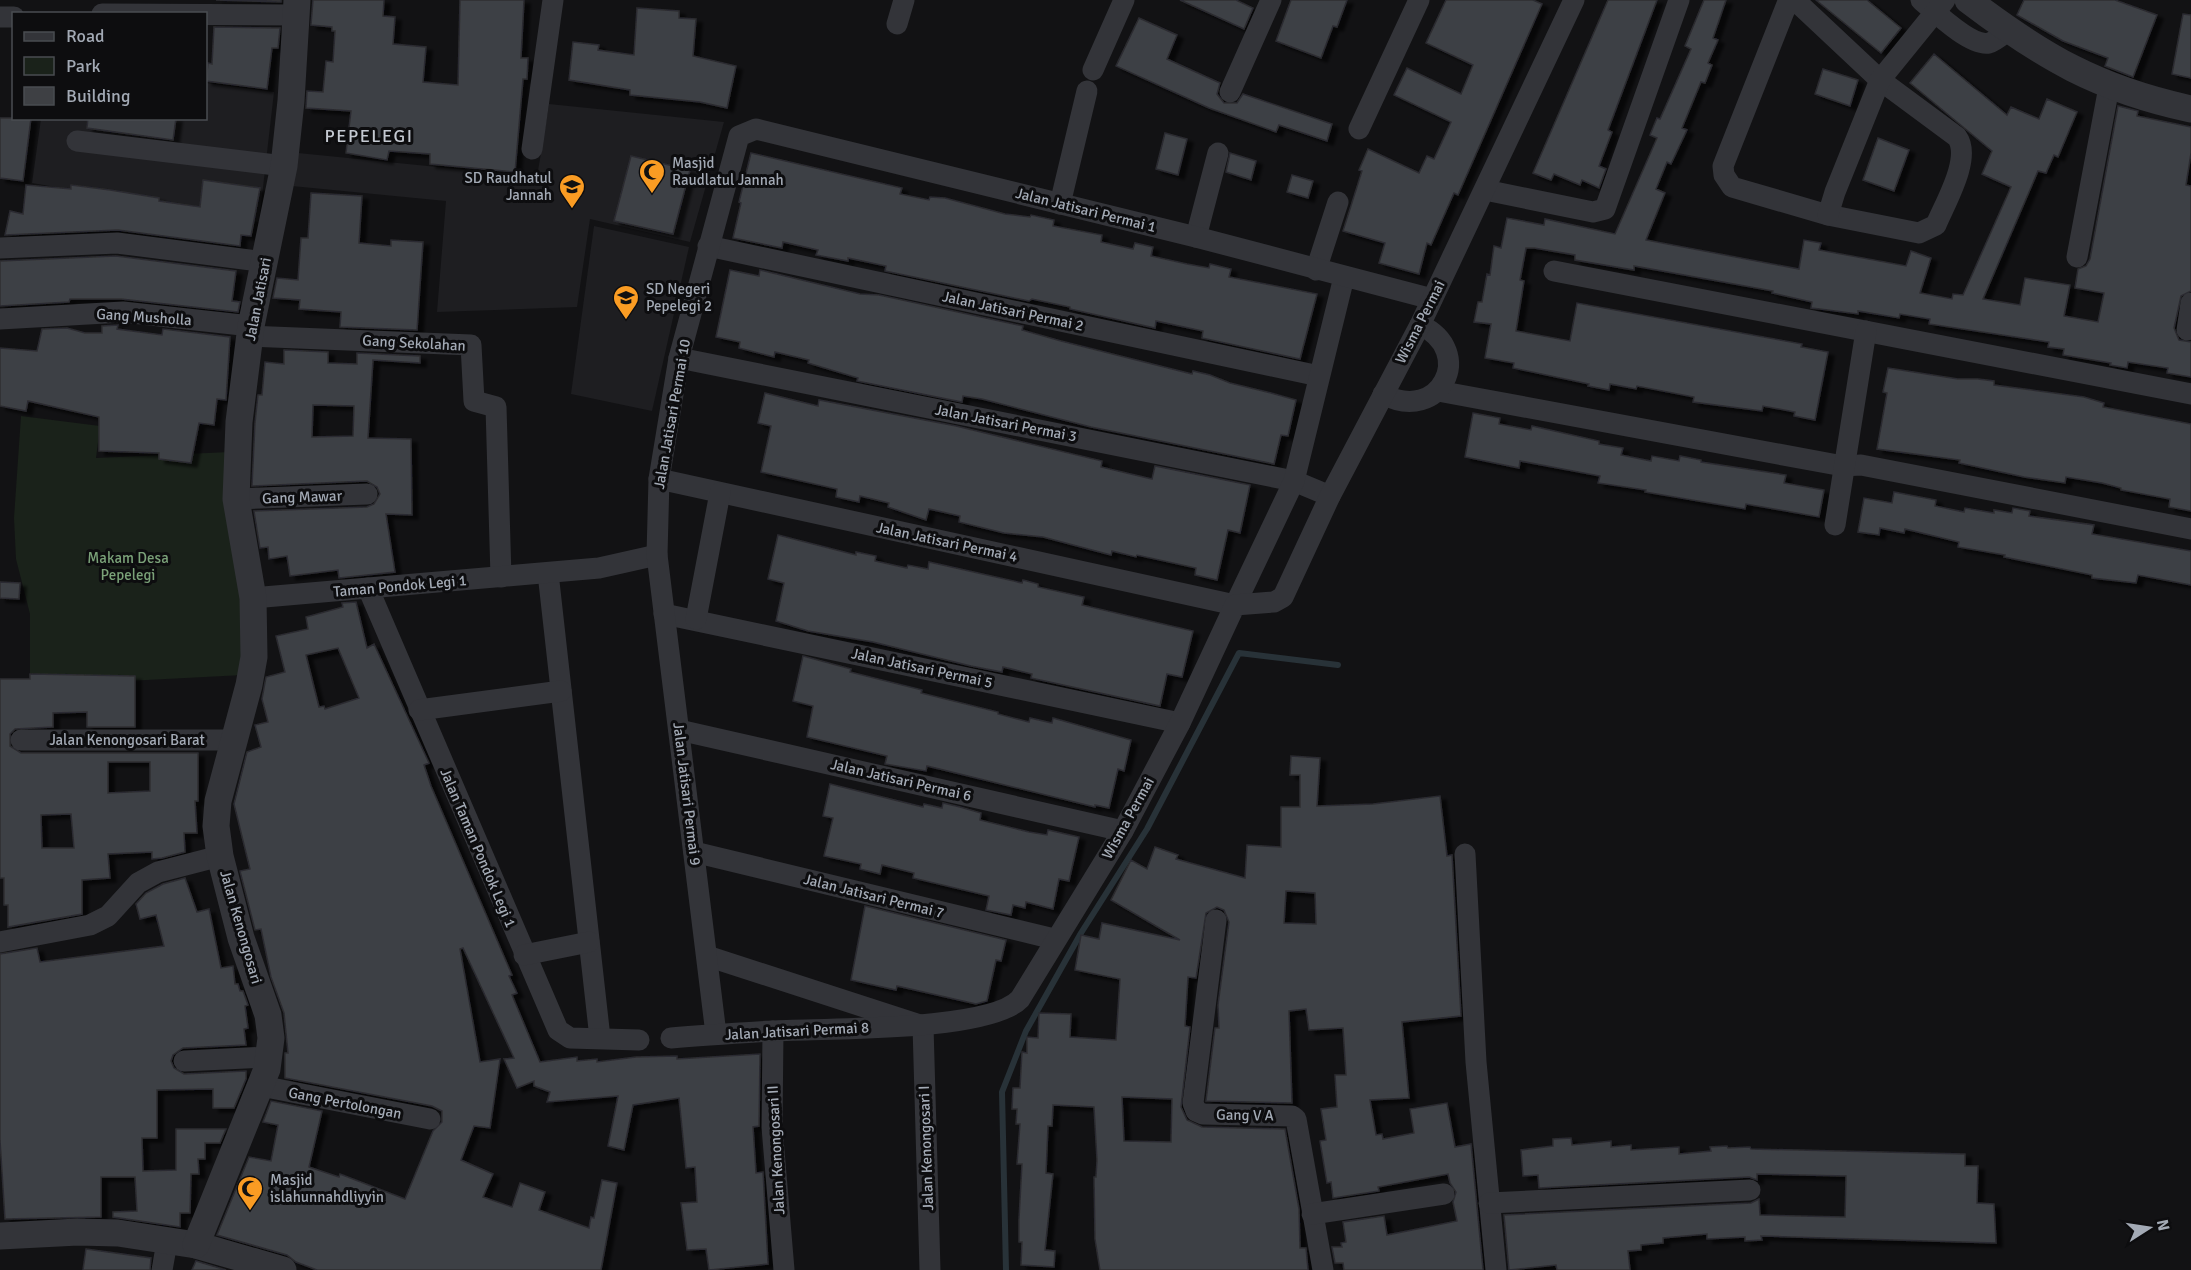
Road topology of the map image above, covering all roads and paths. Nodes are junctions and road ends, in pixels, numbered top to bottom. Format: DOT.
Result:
graph roads {
  1 [pos="553,0"];
  2 [pos="904,0"];
  3 [pos="1125,0"];
  4 [pos="1271,0"];
  5 [pos="1419,0"];
  6 [pos="1574,0"];
  7 [pos="1679,0"];
  8 [pos="1968,0"];
  9 [pos="1934,4"];
  10 [pos="296,8"];
  11 [pos="167,12"];
  12 [pos="897,24"];
  13 [pos="2009,30"];
  14 [pos="1093,70"];
  15 [pos="1881,80"];
  16 [pos="2109,87"];
  17 [pos="1087,91"];
  18 [pos="1230,92"];
  19 [pos="2191,109"];
  20 [pos="1359,129"];
  21 [pos="739,136"];
  22 [pos="77,141"];
  23 [pos="532,149"];
  24 [pos="1218,153"];
  25 [pos="284,166"];
  26 [pos="1485,190"];
  27 [pos="1338,202"];
  28 [pos="1060,204"];
  29 [pos="1828,215"];
  30 [pos="1196,237"];
  31 [pos="708,246"];
  32 [pos="0,248"];
  33 [pos="2077,257"];
  34 [pos="266,262"];
  35 [pos="1316,270"];
  36 [pos="1554,271"];
  37 [pos="1344,277"];
  38 [pos="1432,299"];
  39 [pos="2191,303"];
  40 [pos="0,319"];
  41 [pos="1420,325"];
  42 [pos="2187,330"];
  43 [pos="251,331"];
  44 [pos="1866,331"];
  45 [pos="679,358"];
  46 [pos="1319,376"];
  47 [pos="1442,384"];
  48 [pos="1383,394"];
  49 [pos="2191,394"];
  50 [pos="1850,462"];
  51 [pos="659,479"];
  52 [pos="1294,481"];
  53 [pos="720,493"];
  54 [pos="367,494"];
  55 [pos="1330,496"];
  56 [pos="236,499"];
  57 [pos="1834,525"];
  58 [pos="2191,529"];
  59 [pos="657,555"];
  60 [pos="548,573"];
  61 [pos="501,577"];
  62 [pos="368,588"];
  63 [pos="253,598"];
  64 [pos="1235,604"];
  65 [pos="664,614"];
  66 [pos="696,619"];
  67 [pos="561,691"];
  68 [pos="419,710"];
  69 [pos="1180,723"];
  70 [pos="679,730"];
  71 [pos="21,740"];
  72 [pos="234,740"];
  73 [pos="1123,831"];
  74 [pos="694,852"];
  75 [pos="1465,854"];
  76 [pos="220,856"];
  77 [pos="1216,920"];
  78 [pos="1054,939"];
  79 [pos="0,942"];
  80 [pos="589,942"];
  81 [pos="525,955"];
  82 [pos="707,956"];
  83 [pos="995,1013"];
  84 [pos="923,1026"];
  85 [pos="773,1031"];
  86 [pos="716,1034"];
  87 [pos="600,1038"];
  88 [pos="671,1038"];
  89 [pos="639,1040"];
  90 [pos="270,1057"];
  91 [pos="184,1061"];
  92 [pos="261,1086"];
  93 [pos="430,1119"];
  94 [pos="1750,1191"];
  95 [pos="1444,1194"];
  96 [pos="1489,1203"];
  97 [pos="1312,1214"];
  98 [pos="0,1236"];
  99 [pos="167,1242"];
  100 [pos="196,1245"];
  101 [pos="162,1270"];
  102 [pos="283,1270"];
  103 [pos="784,1270"];
  104 [pos="930,1270"];
  105 [pos="1323,1270"];
  106 [pos="1496,1270"];
  1 -- 23 [label="street"];
  2 -- 12 [label="street"];
  3 -- 14 [label="street"];
  4 -- 18 [label="street"];
  5 -- 20 [label="street"];
  6 -- 26 [label="street, Wisma Permai"];
  7 -- 26 [label="street"];
  8 -- 13 [label="street"];
  9 -- 13 [label="street"];
  9 -- 15 [label="street"];
  10 -- 11 [label="street"];
  10 -- 25 [label="street, Jalan Jatisari"];
  13 -- 16 [label="street"];
  15 -- 29 [label="street"];
  15 -- 29 [label="street"];
  15 -- 29 [label="street"];
  16 -- 19 [label="street"];
  16 -- 33 [label="street"];
  17 -- 28 [label="street"];
  21 -- 28 [label="street, Jalan Jatisari Permai 1"];
  21 -- 31 [label="street, Jalan Jatisari Permai 10"];
  22 -- 25 [label="street"];
  24 -- 30 [label="street"];
  25 -- 34 [label="street, Jalan Jatisari"];
  26 -- 38 [label="street, Wisma Permai"];
  27 -- 35 [label="street"];
  28 -- 30 [label="street, Jalan Jatisari Permai 1"];
  30 -- 35 [label="street, Jalan Jatisari Permai 1"];
  31 -- 45 [label="street, Jalan Jatisari Permai 10"];
  31 -- 46 [label="street, Jalan Jatisari Permai 2"];
  32 -- 34 [label="street"];
  34 -- 43 [label="street, Jalan Jatisari"];
  35 -- 37 [label="street, Jalan Jatisari Permai 1"];
  36 -- 44 [label="street"];
  37 -- 38 [label="street, Jalan Jatisari Permai 1"];
  37 -- 46 [label="street, Wisma Permai"];
  38 -- 41 [label="street, Wisma Permai"];
  39 -- 42 [label="street"];
  40 -- 43 [label="street, Gang Musholla"];
  41 -- 47 [label="street"];
  41 -- 48 [label="street, Wisma Permai"];
  43 -- 56 [label="street, Jalan Jatisari"];
  43 -- 61 [label="street, Gang Sekolahan"];
  44 -- 49 [label="street"];
  44 -- 50 [label="street"];
  45 -- 51 [label="street, Jalan Jatisari Permai 10"];
  45 -- 52 [label="street, Jalan Jatisari Permai 3"];
  46 -- 52 [label="street, Wisma Permai"];
  47 -- 48 [label="street"];
  47 -- 50 [label="street"];
  48 -- 55 [label="street, Wisma Permai"];
  50 -- 57 [label="street"];
  50 -- 58 [label="street"];
  51 -- 53 [label="street, Jalan Jatisari Permai 4"];
  51 -- 59 [label="street, Jalan Jatisari Permai 10"];
  52 -- 55 [label="street, Jalan Jatisari Permai 3"];
  52 -- 64 [label="street, Wisma Permai"];
  53 -- 64 [label="street, Jalan Jatisari Permai 4"];
  53 -- 66 [label="street"];
  54 -- 56 [label="street, Gang Mawar"];
  55 -- 64 [label="street, Wisma Permai"];
  56 -- 63 [label="street, Jalan Jatisari"];
  59 -- 60 [label="street, Taman Pondok Legi 1"];
  59 -- 65 [label="street, Jalan Jatisari Permai 9"];
  60 -- 61 [label="street, Taman Pondok Legi 1"];
  60 -- 67 [label="street"];
  61 -- 62 [label="street, Taman Pondok Legi 1"];
  62 -- 63 [label="street, Taman Pondok Legi 1"];
  62 -- 68 [label="street, Jalan Taman Pondok Legi 1"];
  63 -- 72 [label="street, Jalan Kenongosari"];
  64 -- 69 [label="street, Wisma Permai"];
  65 -- 66 [label="street, Jalan Jatisari Permai 5"];
  65 -- 70 [label="street, Jalan Jatisari Permai 9"];
  66 -- 69 [label="street, Jalan Jatisari Permai 5"];
  67 -- 68 [label="street"];
  67 -- 80 [label="street"];
  68 -- 81 [label="street, Jalan Taman Pondok Legi 1"];
  69 -- 73 [label="street, Wisma Permai"];
  70 -- 73 [label="street, Jalan Jatisari Permai 6"];
  70 -- 74 [label="street, Jalan Jatisari Permai 9"];
  71 -- 72 [label="street, Jalan Kenongosari Barat"];
  72 -- 76 [label="street, Jalan Kenongosari"];
  73 -- 78 [label="street, Wisma Permai"];
  74 -- 78 [label="street, Jalan Jatisari Permai 7"];
  74 -- 82 [label="street, Jalan Jatisari Permai 9"];
  75 -- 96 [label="street"];
  76 -- 79 [label="street"];
  76 -- 90 [label="street, Jalan Kenongosari"];
  77 -- 97 [label="street, Gang V A"];
  78 -- 83 [label="street, Wisma Permai"];
  80 -- 81 [label="street"];
  80 -- 87 [label="street"];
  81 -- 87 [label="street, Jalan Taman Pondok Legi 1"];
  82 -- 84 [label="street, Jalan Jatisari Permai 8"];
  82 -- 86 [label="street, Jalan Jatisari Permai 9"];
  83 -- 84 [label="street, Jalan Jatisari Permai 8"];
  84 -- 85 [label="street, Jalan Jatisari Permai 8"];
  84 -- 104 [label="street, Jalan Kenongosari I"];
  85 -- 86 [label="street, Jalan Jatisari Permai 8"];
  85 -- 103 [label="street, Jalan Kenongosari II"];
  86 -- 88 [label="street, Jalan Jatisari Permai 8"];
  87 -- 89 [label="street, Jalan Taman Pondok Legi 1"];
  90 -- 91 [label="street"];
  90 -- 92 [label="street, Jalan Kenongosari"];
  92 -- 93 [label="street, Gang Pertolongan"];
  92 -- 100 [label="street, Jalan Kenongosari"];
  94 -- 96 [label="street"];
  95 -- 97 [label="street"];
  96 -- 106 [label="street"];
  97 -- 105 [label="street, Gang V A"];
  98 -- 99 [label="street"];
  99 -- 100 [label="street"];
  99 -- 101 [label="street"];
  100 -- 102 [label="street"];
}
